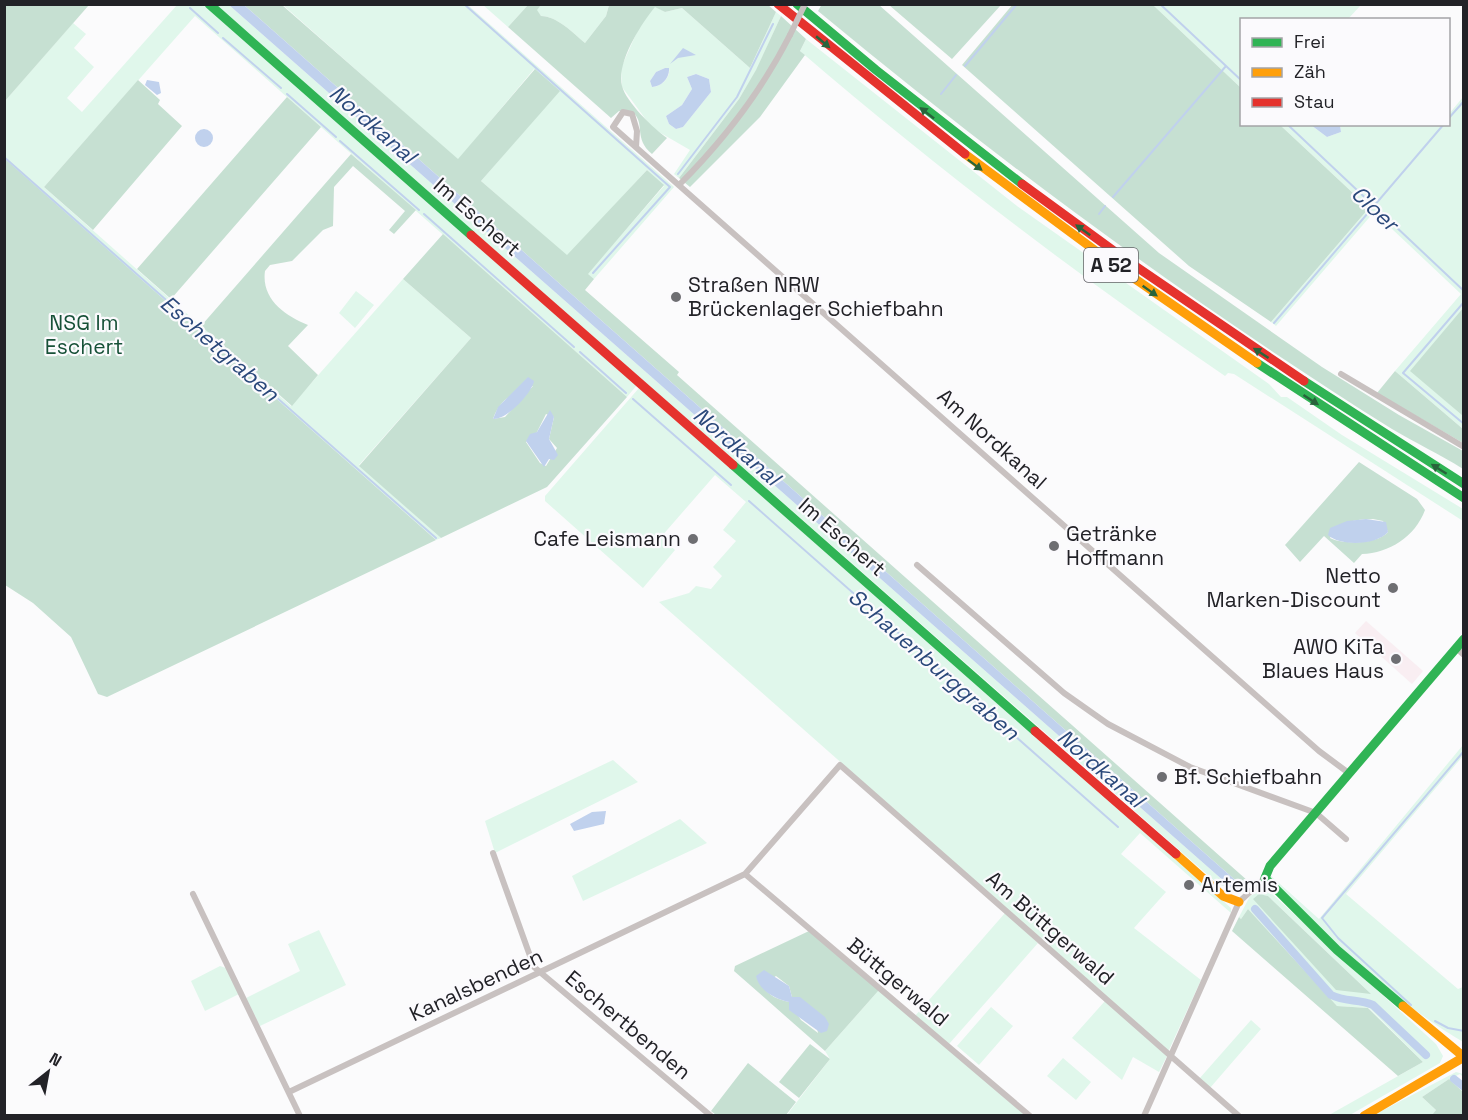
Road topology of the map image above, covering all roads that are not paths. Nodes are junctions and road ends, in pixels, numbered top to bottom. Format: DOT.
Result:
graph roads {
  1 [pos="209,4"];
  2 [pos="778,4"];
  3 [pos="797,4"];
  4 [pos="805,4"];
  5 [pos="636,147"];
  6 [pos="679,185"];
  7 [pos="1341,374"];
  8 [pos="1464,447"];
  9 [pos="1464,484"];
  10 [pos="1464,498"];
  11 [pos="917,565"];
  12 [pos="1464,639"];
  13 [pos="1456,648"];
  14 [pos="1464,655"];
  15 [pos="840,765"];
  16 [pos="1350,774"];
  17 [pos="1316,813"];
  18 [pos="1346,839"];
  19 [pos="494,853"];
  20 [pos="745,874"];
  21 [pos="1265,878"];
  22 [pos="193,894"];
  23 [pos="1239,902"];
  24 [pos="540,973"];
  25 [pos="1171,1056"];
  26 [pos="1464,1057"];
  27 [pos="289,1092"];
  28 [pos="300,1116"];
  29 [pos="711,1116"];
  30 [pos="1030,1116"];
  31 [pos="1144,1116"];
  32 [pos="1239,1116"];
  33 [pos="1364,1116"];
  1 -- 23 [label="main road, Im Eschert"];
  2 -- 10 [label="main road, A 52, one-way"];
  9 -- 3 [label="main road, A 52, one-way"];
  4 -- 6 [label="street, bridge"];
  5 -- 5 [label="street, Am Nordkanal"];
  5 -- 6 [label="street, Am Nordkanal"];
  6 -- 16 [label="street, Am Nordkanal"];
  7 -- 8 [label="street"];
  11 -- 17 [label="street"];
  12 -- 13 [label="main road"];
  13 -- 14 [label="street"];
  13 -- 16 [label="main road"];
  15 -- 20 [label="street, Kanalsbenden"];
  15 -- 25 [label="street, Am Büttgerwald"];
  16 -- 17 [label="main road"];
  17 -- 18 [label="street"];
  17 -- 21 [label="main road"];
  19 -- 24 [label="street, Eschertbenden"];
  20 -- 24 [label="street, Kanalsbenden"];
  20 -- 30 [label="street, Büttgerwald"];
  21 -- 23 [label="street"];
  21 -- 26 [label="main road"];
  22 -- 27 [label="street"];
  23 -- 25 [label="street"];
  24 -- 27 [label="street, Kanalsbenden"];
  24 -- 29 [label="street, Eschertbenden"];
  25 -- 31 [label="street"];
  25 -- 32 [label="street, Am Büttgerwald"];
  26 -- 33 [label="main road"];
  27 -- 28 [label="street"];
}
